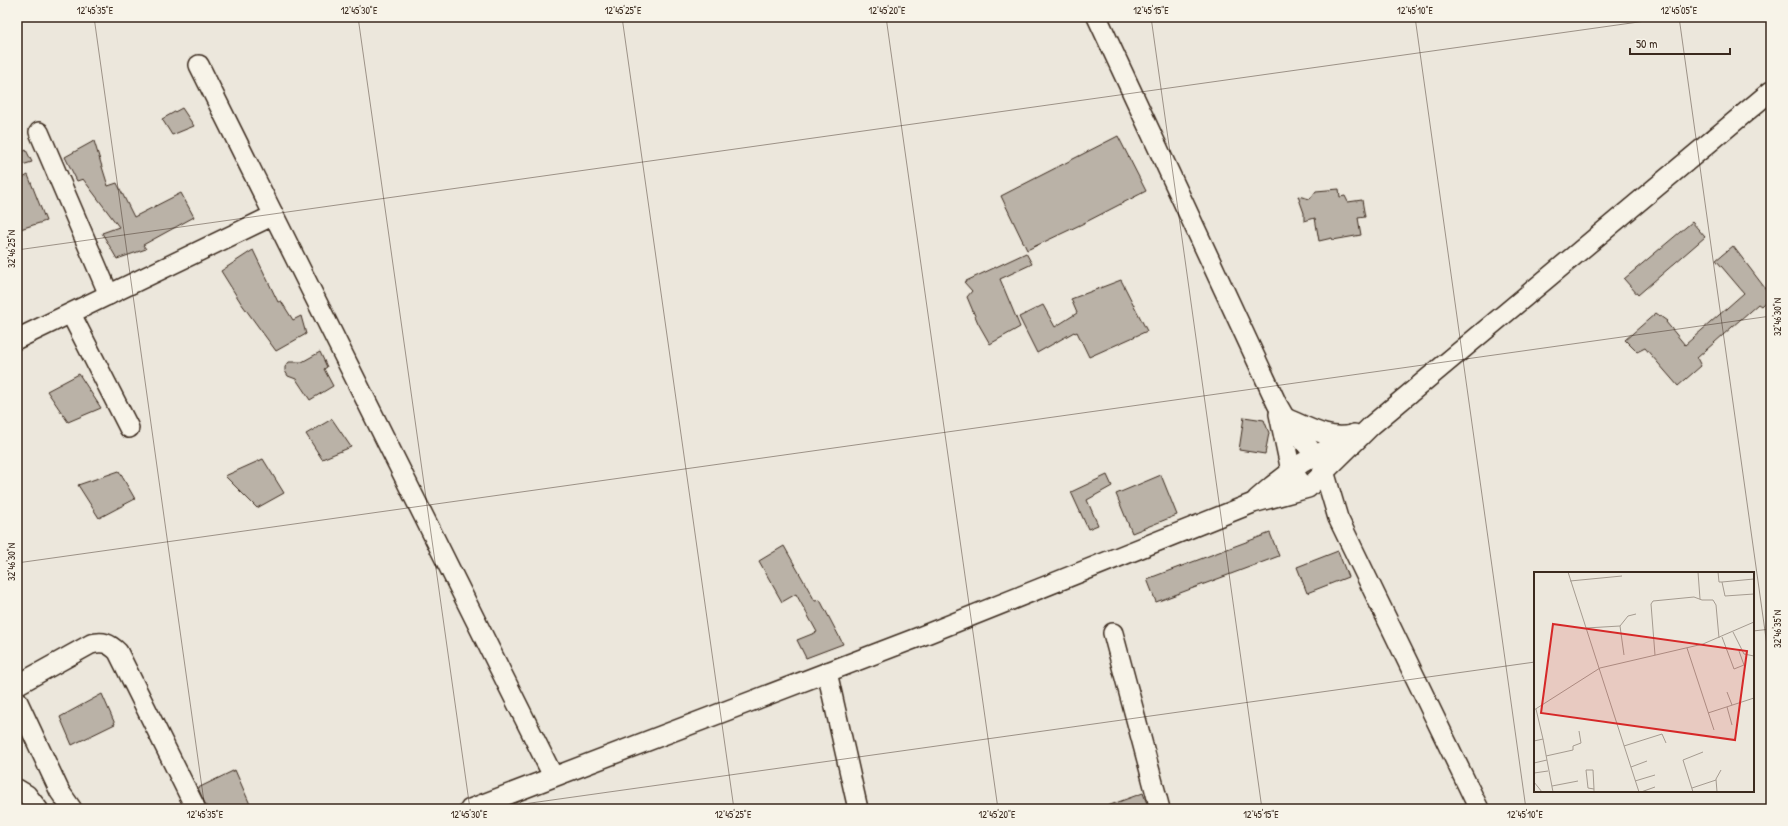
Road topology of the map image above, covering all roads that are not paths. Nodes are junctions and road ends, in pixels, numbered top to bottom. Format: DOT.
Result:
graph roads {
  1 [pos="1097,17"];
  2 [pos="199,65"];
  3 [pos="1771,91"];
  4 [pos="39,132"];
  5 [pos="274,214"];
  6 [pos="109,295"];
  7 [pos="71,314"];
  8 [pos="17,339"];
  9 [pos="1281,411"];
  10 [pos="1372,425"];
  11 [pos="129,428"];
  12 [pos="1355,434"];
  13 [pos="1316,455"];
  14 [pos="1291,470"];
  15 [pos="1325,473"];
  16 [pos="1308,488"];
  17 [pos="1253,503"];
  18 [pos="1338,518"];
  19 [pos="1113,633"];
  20 [pos="827,672"];
  21 [pos="17,685"];
  22 [pos="17,700"];
  23 [pos="552,776"];
  24 [pos="17,789"];
  25 [pos="38,809"];
  26 [pos="72,809"];
  27 [pos="196,809"];
  28 [pos="470,809"];
  29 [pos="858,809"];
  30 [pos="1160,809"];
  31 [pos="1479,809"];
  1 -- 9 [label="street"];
  2 -- 5 [label="street"];
  3 -- 10 [label="street"];
  4 -- 6 [label="street"];
  5 -- 6 [label="street"];
  5 -- 23 [label="street"];
  6 -- 7 [label="street"];
  7 -- 8 [label="street"];
  7 -- 11 [label="street"];
  9 -- 12 [label="street"];
  9 -- 13 [label="street"];
  9 -- 14 [label="street"];
  10 -- 12 [label="street"];
  10 -- 15 [label="street"];
  12 -- 13 [label="street"];
  13 -- 14 [label="street"];
  13 -- 15 [label="street"];
  14 -- 16 [label="street"];
  14 -- 17 [label="street"];
  15 -- 16 [label="street"];
  15 -- 18 [label="street"];
  16 -- 17 [label="street"];
  16 -- 18 [label="street"];
  17 -- 20 [label="street"];
  18 -- 31 [label="street"];
  19 -- 30 [label="street"];
  20 -- 23 [label="street"];
  20 -- 29 [label="street"];
  21 -- 27 [label="street"];
  22 -- 26 [label="street"];
  23 -- 28 [label="street"];
  24 -- 25 [label="street"];
}
